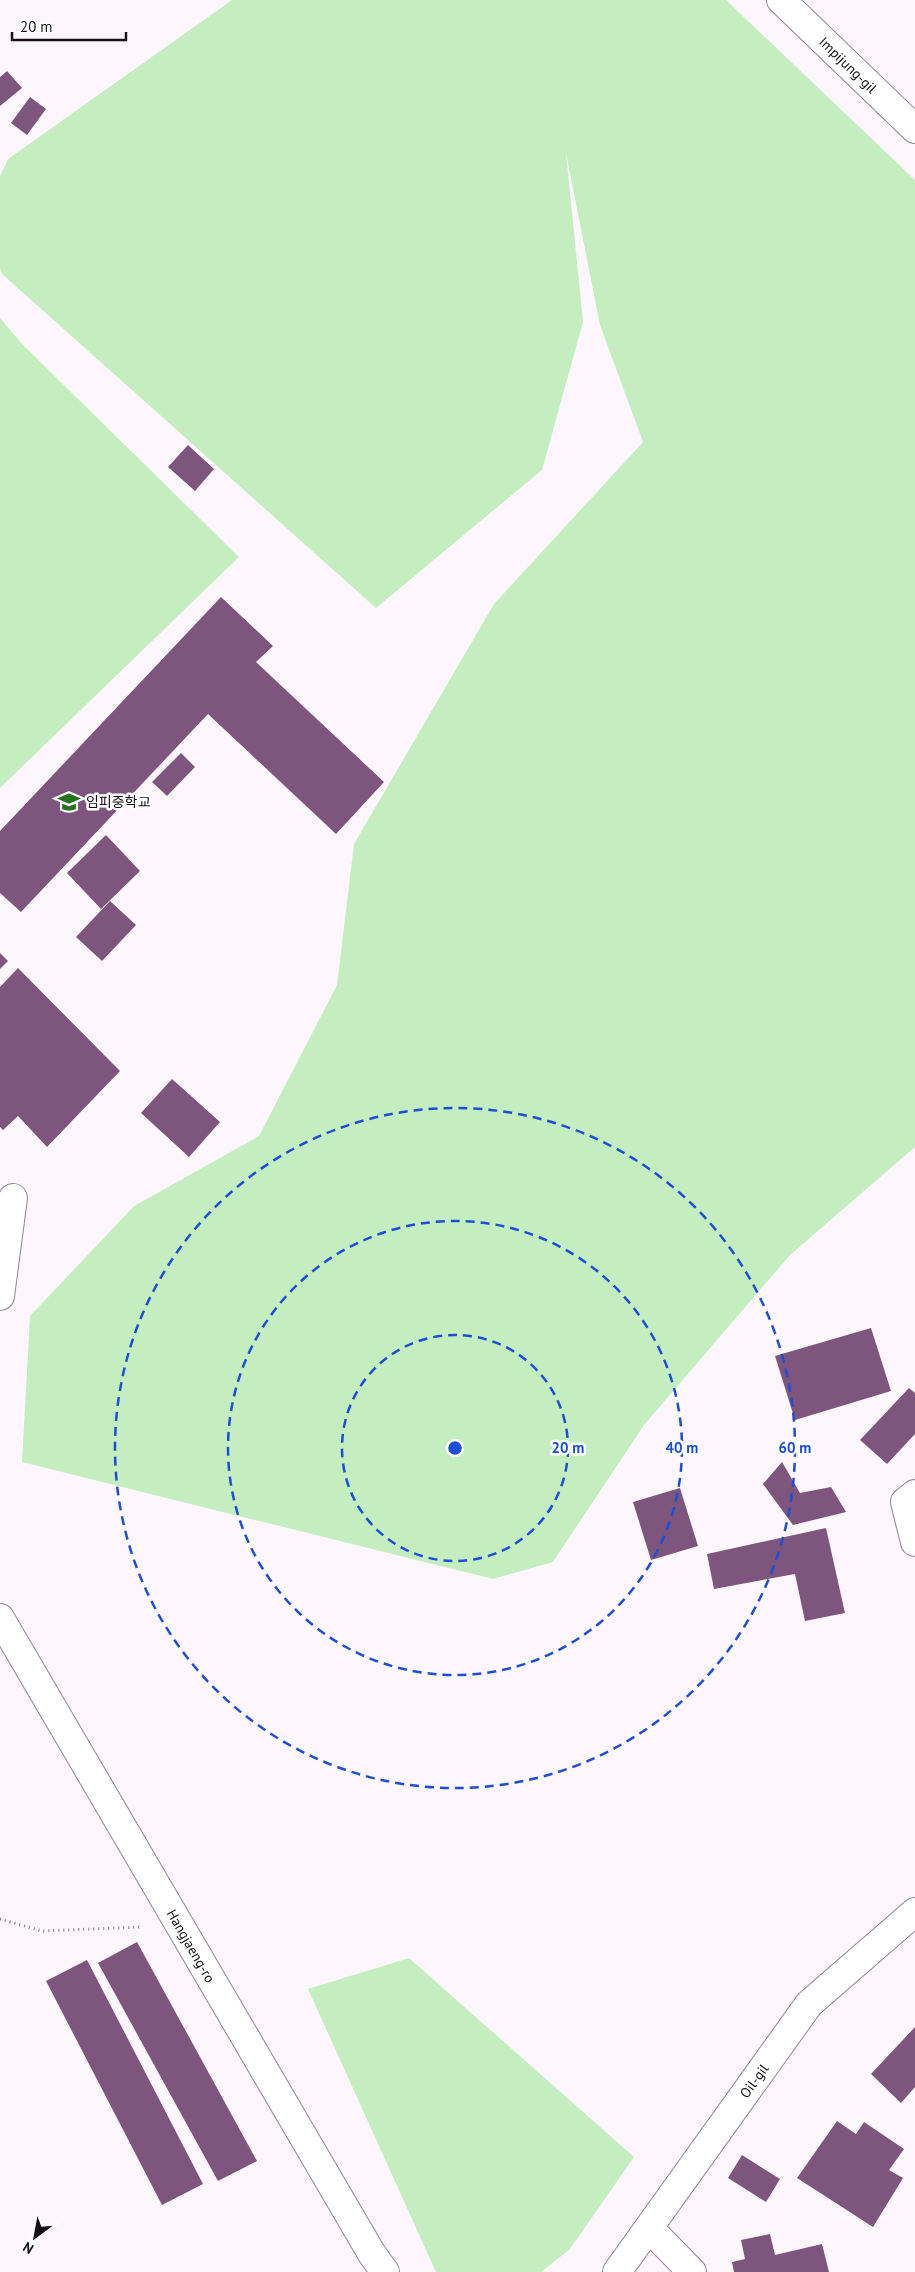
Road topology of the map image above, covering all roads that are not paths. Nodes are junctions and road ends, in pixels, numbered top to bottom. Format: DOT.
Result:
graph roads {
  1 [pos="781,0"];
  2 [pos="915,129"];
  3 [pos="13,1198"];
  4 [pos="0,1296"];
  5 [pos="915,1494"];
  6 [pos="915,1542"];
  7 [pos="0,1618"];
  8 [pos="915,1912"];
  9 [pos="649,2228"];
  10 [pos="385,2272"];
  11 [pos="617,2272"];
  12 [pos="692,2272"];
  1 -- 2 [label="street, Impijung-gil"];
  3 -- 4 [label="street"];
  5 -- 6 [label="street"];
  7 -- 10 [label="street, Hangjaeng-ro"];
  8 -- 9 [label="street, Oil-gil"];
  9 -- 11 [label="street, Oil-gil"];
  9 -- 12 [label="street"];
}
